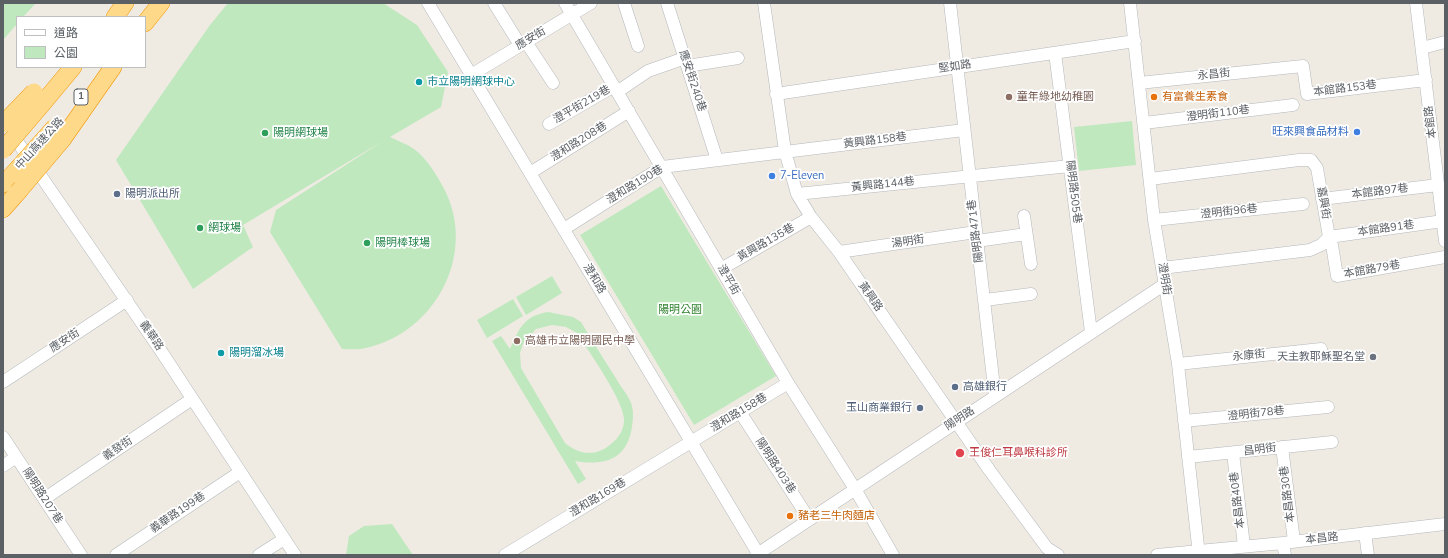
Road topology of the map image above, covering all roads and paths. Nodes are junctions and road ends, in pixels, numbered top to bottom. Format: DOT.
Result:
graph roads {
  1 [pos="125,3"];
  2 [pos="161,3"];
  3 [pos="428,3"];
  4 [pos="494,3"];
  5 [pos="565,3"];
  6 [pos="591,3"];
  7 [pos="624,3"];
  8 [pos="667,3"];
  9 [pos="764,3"];
  10 [pos="950,3"];
  11 [pos="1130,3"];
  12 [pos="1416,3"];
  13 [pos="572,14"];
  14 [pos="116,16"];
  15 [pos="146,22"];
  16 [pos="1135,41"];
  17 [pos="1445,42"];
  18 [pos="523,43"];
  19 [pos="638,46"];
  20 [pos="1422,48"];
  21 [pos="1056,53"];
  22 [pos="738,58"];
  23 [pos="686,62"];
  24 [pos="958,67"];
  25 [pos="1289,67"];
  26 [pos="61,68"];
  27 [pos="72,68"];
  28 [pos="107,68"];
  29 [pos="112,68"];
  30 [pos="471,75"];
  31 [pos="1426,80"];
  32 [pos="553,83"];
  33 [pos="1139,83"];
  34 [pos="616,89"];
  35 [pos="776,94"];
  36 [pos="38,97"];
  37 [pos="1293,105"];
  38 [pos="629,111"];
  39 [pos="3,120"];
  40 [pos="1144,122"];
  41 [pos="3,124"];
  42 [pos="549,124"];
  43 [pos="964,130"];
  44 [pos="58,134"];
  45 [pos="3,150"];
  46 [pos="785,151"];
  47 [pos="717,160"];
  48 [pos="1070,166"];
  49 [pos="662,167"];
  50 [pos="530,173"];
  51 [pos="970,177"];
  52 [pos="1150,179"];
  53 [pos="11,183"];
  54 [pos="1438,185"];
  55 [pos="797,194"];
  56 [pos="1322,199"];
  57 [pos="1303,204"];
  58 [pos="3,209"];
  59 [pos="1024,216"];
  60 [pos="812,217"];
  61 [pos="1154,220"];
  62 [pos="1443,222"];
  63 [pos="564,229"];
  64 [pos="1026,234"];
  65 [pos="977,236"];
  66 [pos="1326,240"];
  67 [pos="1445,241"];
  68 [pos="839,252"];
  69 [pos="1445,257"];
  70 [pos="1031,264"];
  71 [pos="1162,268"];
  72 [pos="721,269"];
  73 [pos="1164,284"];
  74 [pos="1031,294"];
  75 [pos="127,300"];
  76 [pos="985,300"];
  77 [pos="1091,332"];
  78 [pos="1321,349"];
  79 [pos="1178,364"];
  80 [pos="3,382"];
  81 [pos="788,383"];
  82 [pos="996,396"];
  83 [pos="192,399"];
  84 [pos="1328,407"];
  85 [pos="740,412"];
  86 [pos="956,420"];
  87 [pos="1184,421"];
  88 [pos="3,437"];
  89 [pos="690,442"];
  90 [pos="1332,442"];
  91 [pos="1282,447"];
  92 [pos="1232,453"];
  93 [pos="16,457"];
  94 [pos="1188,457"];
  95 [pos="3,466"];
  96 [pos="240,472"];
  97 [pos="855,489"];
  98 [pos="44,499"];
  99 [pos="809,519"];
  100 [pos="1445,524"];
  101 [pos="1365,532"];
  102 [pos="284,539"];
  103 [pos="1244,546"];
  104 [pos="1287,546"];
  105 [pos="1199,553"];
  106 [pos="508,554"];
  107 [pos="81,555"];
  108 [pos="116,555"];
  109 [pos="259,555"];
  110 [pos="295,555"];
  111 [pos="757,555"];
  112 [pos="894,555"];
  113 [pos="1058,555"];
  114 [pos="1157,555"];
  115 [pos="1368,555"];
  1 -- 14 [label="highway"];
  2 -- 15 [label="highway"];
  3 -- 30 [label="street, 澄和路"];
  4 -- 18 [label="street"];
  5 -- 13 [label="street, 澄平街"];
  6 -- 13 [label="street, 應安街"];
  7 -- 19 [label="street"];
  8 -- 23 [label="street, 應安街240巷"];
  9 -- 35 [label="street, 黃興路"];
  10 -- 24 [label="street, 陽明路471巷"];
  11 -- 16 [label="street, 澄明街"];
  12 -- 20 [label="street, 本館路"];
  13 -- 18 [label="street, 應安街"];
  13 -- 34 [label="street, 澄平街"];
  16 -- 21 [label="street, 堅如路"];
  16 -- 33 [label="street, 澄明街"];
  17 -- 20 [label="street"];
  18 -- 30 [label="street, 應安街"];
  18 -- 32 [label="street"];
  20 -- 31 [label="street, 本館路"];
  21 -- 24 [label="street, 堅如路"];
  21 -- 48 [label="street, 陽明路505巷"];
  22 -- 23 [label="street, 澄平街219巷"];
  23 -- 34 [label="street, 澄平街219巷"];
  23 -- 47 [label="street, 應安街240巷"];
  24 -- 35 [label="street, 堅如路"];
  24 -- 43 [label="street, 陽明路471巷"];
  25 -- 31 [label="street, 本館路153巷"];
  25 -- 33 [label="street, 永昌街"];
  26 -- 36 [label="highway"];
  27 -- 36 [label="highway, 1"];
  28 -- 44 [label="highway, 中山高速公路 / 1"];
  29 -- 44 [label="highway"];
  30 -- 50 [label="street, 澄和路"];
  31 -- 54 [label="street, 本館路"];
  33 -- 40 [label="street, 澄明街"];
  34 -- 38 [label="street, 澄平街"];
  34 -- 42 [label="street, 澄平街219巷"];
  35 -- 46 [label="street, 黃興路"];
  36 -- 41 [label="highway, bridge"];
  36 -- 45 [label="highway, 1, bridge"];
  37 -- 40 [label="street, 澄明街110巷"];
  38 -- 49 [label="street, 澄平街"];
  38 -- 50 [label="street, 澄和路208巷"];
  39 -- 75 [label="street, 義華路"];
  40 -- 52 [label="street, 澄明街"];
  43 -- 46 [label="street, 黃興路158巷"];
  43 -- 51 [label="street, 陽明路471巷"];
  44 -- 53 [label="highway, bridge"];
  46 -- 47 [label="street, 澄和路190巷"];
  46 -- 55 [label="street, 黃興路"];
  47 -- 49 [label="street, 澄和路190巷"];
  48 -- 51 [label="street, 黃興路144巷"];
  48 -- 77 [label="street, 陽明路505巷"];
  49 -- 63 [label="street, 澄和路190巷"];
  49 -- 72 [label="street, 澄平街"];
  50 -- 63 [label="street, 澄和路"];
  51 -- 55 [label="street, 黃興路144巷"];
  51 -- 65 [label="street, 陽明路471巷"];
  52 -- 56 [label="street, 嘉興街"];
  52 -- 61 [label="street, 澄明街"];
  53 -- 58 [label="highway"];
  54 -- 56 [label="street, 本館路97巷"];
  54 -- 62 [label="street, 本館路"];
  55 -- 60 [label="street, 黃興路"];
  56 -- 66 [label="street, 嘉興街"];
  57 -- 61 [label="street, 澄明街96巷"];
  59 -- 64 [label="street"];
  60 -- 68 [label="street, 黃興路"];
  60 -- 72 [label="street, 黃興路135巷"];
  61 -- 71 [label="street, 澄明街"];
  62 -- 66 [label="street, 本館路91巷"];
  62 -- 67 [label="street, 本館路"];
  63 -- 89 [label="street, 澄和路"];
  64 -- 65 [label="street, 湯明街"];
  64 -- 70 [label="street"];
  65 -- 68 [label="street, 湯明街"];
  65 -- 76 [label="street, 陽明路471巷"];
  66 -- 69 [label="street, 本館路79巷"];
  66 -- 71 [label="street"];
  68 -- 86 [label="street, 黃興路"];
  71 -- 73 [label="street, 澄明街"];
  72 -- 81 [label="street, 澄平街"];
  73 -- 77 [label="street, 陽明路"];
  73 -- 79 [label="street, 澄明街"];
  74 -- 76 [label="street"];
  75 -- 80 [label="street, 應安街"];
  75 -- 83 [label="street, 義華路"];
  76 -- 82 [label="street, 陽明路471巷"];
  77 -- 82 [label="street, 陽明路"];
  78 -- 79 [label="street, 永康街"];
  79 -- 87 [label="street, 澄明街"];
  81 -- 85 [label="street, 澄和路158巷"];
  81 -- 97 [label="street, 澄平街"];
  82 -- 86 [label="street, 陽明路"];
  83 -- 96 [label="street, 義華路"];
  83 -- 98 [label="street, 義發街"];
  84 -- 87 [label="street, 澄明街78巷"];
  85 -- 89 [label="street, 澄和路158巷"];
  85 -- 99 [label="street, 陽明路403巷"];
  86 -- 97 [label="street, 陽明路"];
  86 -- 113 [label="street, 黃興路"];
  87 -- 94 [label="street, 澄明街"];
  88 -- 93 [label="street, 陽明路207巷"];
  89 -- 106 [label="street, 澄和路169巷"];
  89 -- 111 [label="street, 澄和路"];
  90 -- 91 [label="street, 昌明街"];
  91 -- 92 [label="street, 昌明街"];
  91 -- 104 [label="street, 本昌路30巷"];
  92 -- 94 [label="street, 昌明街"];
  92 -- 103 [label="street, 本昌路40巷"];
  93 -- 95 [label="street"];
  93 -- 98 [label="street, 陽明路207巷"];
  94 -- 105 [label="street, 澄明街"];
  96 -- 102 [label="street, 義華路"];
  96 -- 108 [label="street, 義華路199巷"];
  97 -- 99 [label="street, 陽明路"];
  97 -- 112 [label="street, 澄平街"];
  98 -- 107 [label="street, 陽明路207巷"];
  99 -- 111 [label="street, 陽明路"];
  100 -- 101 [label="street, 本昌路"];
  101 -- 104 [label="street, 本昌路"];
  101 -- 115 [label="street"];
  102 -- 109 [label="street"];
  102 -- 110 [label="street, 義華路"];
  103 -- 104 [label="street, 本昌路"];
  103 -- 105 [label="street, 本昌路"];
  105 -- 114 [label="street"];
}
